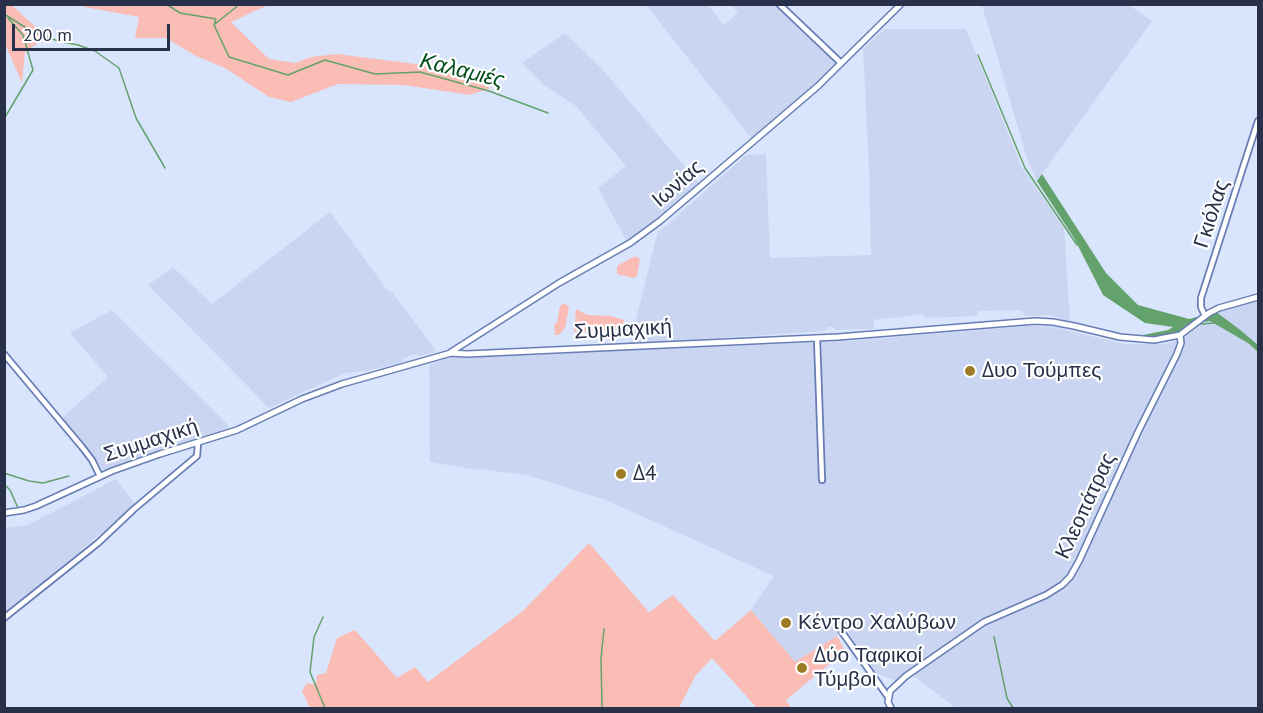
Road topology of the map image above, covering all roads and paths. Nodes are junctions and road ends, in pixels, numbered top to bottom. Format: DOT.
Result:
graph roads {
  1 [pos="779,4"];
  2 [pos="901,4"];
  3 [pos="841,63"];
  4 [pos="1258,121"];
  5 [pos="1258,297"];
  6 [pos="1205,316"];
  7 [pos="1180,335"];
  8 [pos="817,338"];
  9 [pos="465,343"];
  10 [pos="451,353"];
  11 [pos="4,354"];
  12 [pos="467,354"];
  13 [pos="198,443"];
  14 [pos="100,476"];
  15 [pos="822,480"];
  16 [pos="4,513"];
  17 [pos="4,618"];
  18 [pos="843,632"];
  19 [pos="888,698"];
  20 [pos="891,708"];
  1 -- 3 [label="street"];
  2 -- 3 [label="street, Ιωνίας"];
  3 -- 9 [label="street, Ιωνίας"];
  4 -- 6 [label="street, Γκιόλας"];
  5 -- 6 [label="street, Συμμαχική"];
  6 -- 7 [label="street, Συμμαχική"];
  7 -- 8 [label="street, Συμμαχική"];
  7 -- 19 [label="street, Κλεοπάτρας"];
  8 -- 12 [label="street, Συμμαχική"];
  8 -- 15 [label="street"];
  9 -- 10 [label="street, Ιωνίας"];
  9 -- 12 [label="street"];
  10 -- 12 [label="street, Συμμαχική"];
  10 -- 13 [label="street, Συμμαχική"];
  11 -- 14 [label="street"];
  13 -- 14 [label="street, Συμμαχική"];
  13 -- 17 [label="street"];
  14 -- 16 [label="street, Συμμαχική"];
  18 -- 19 [label="street"];
  19 -- 20 [label="street"];
}
